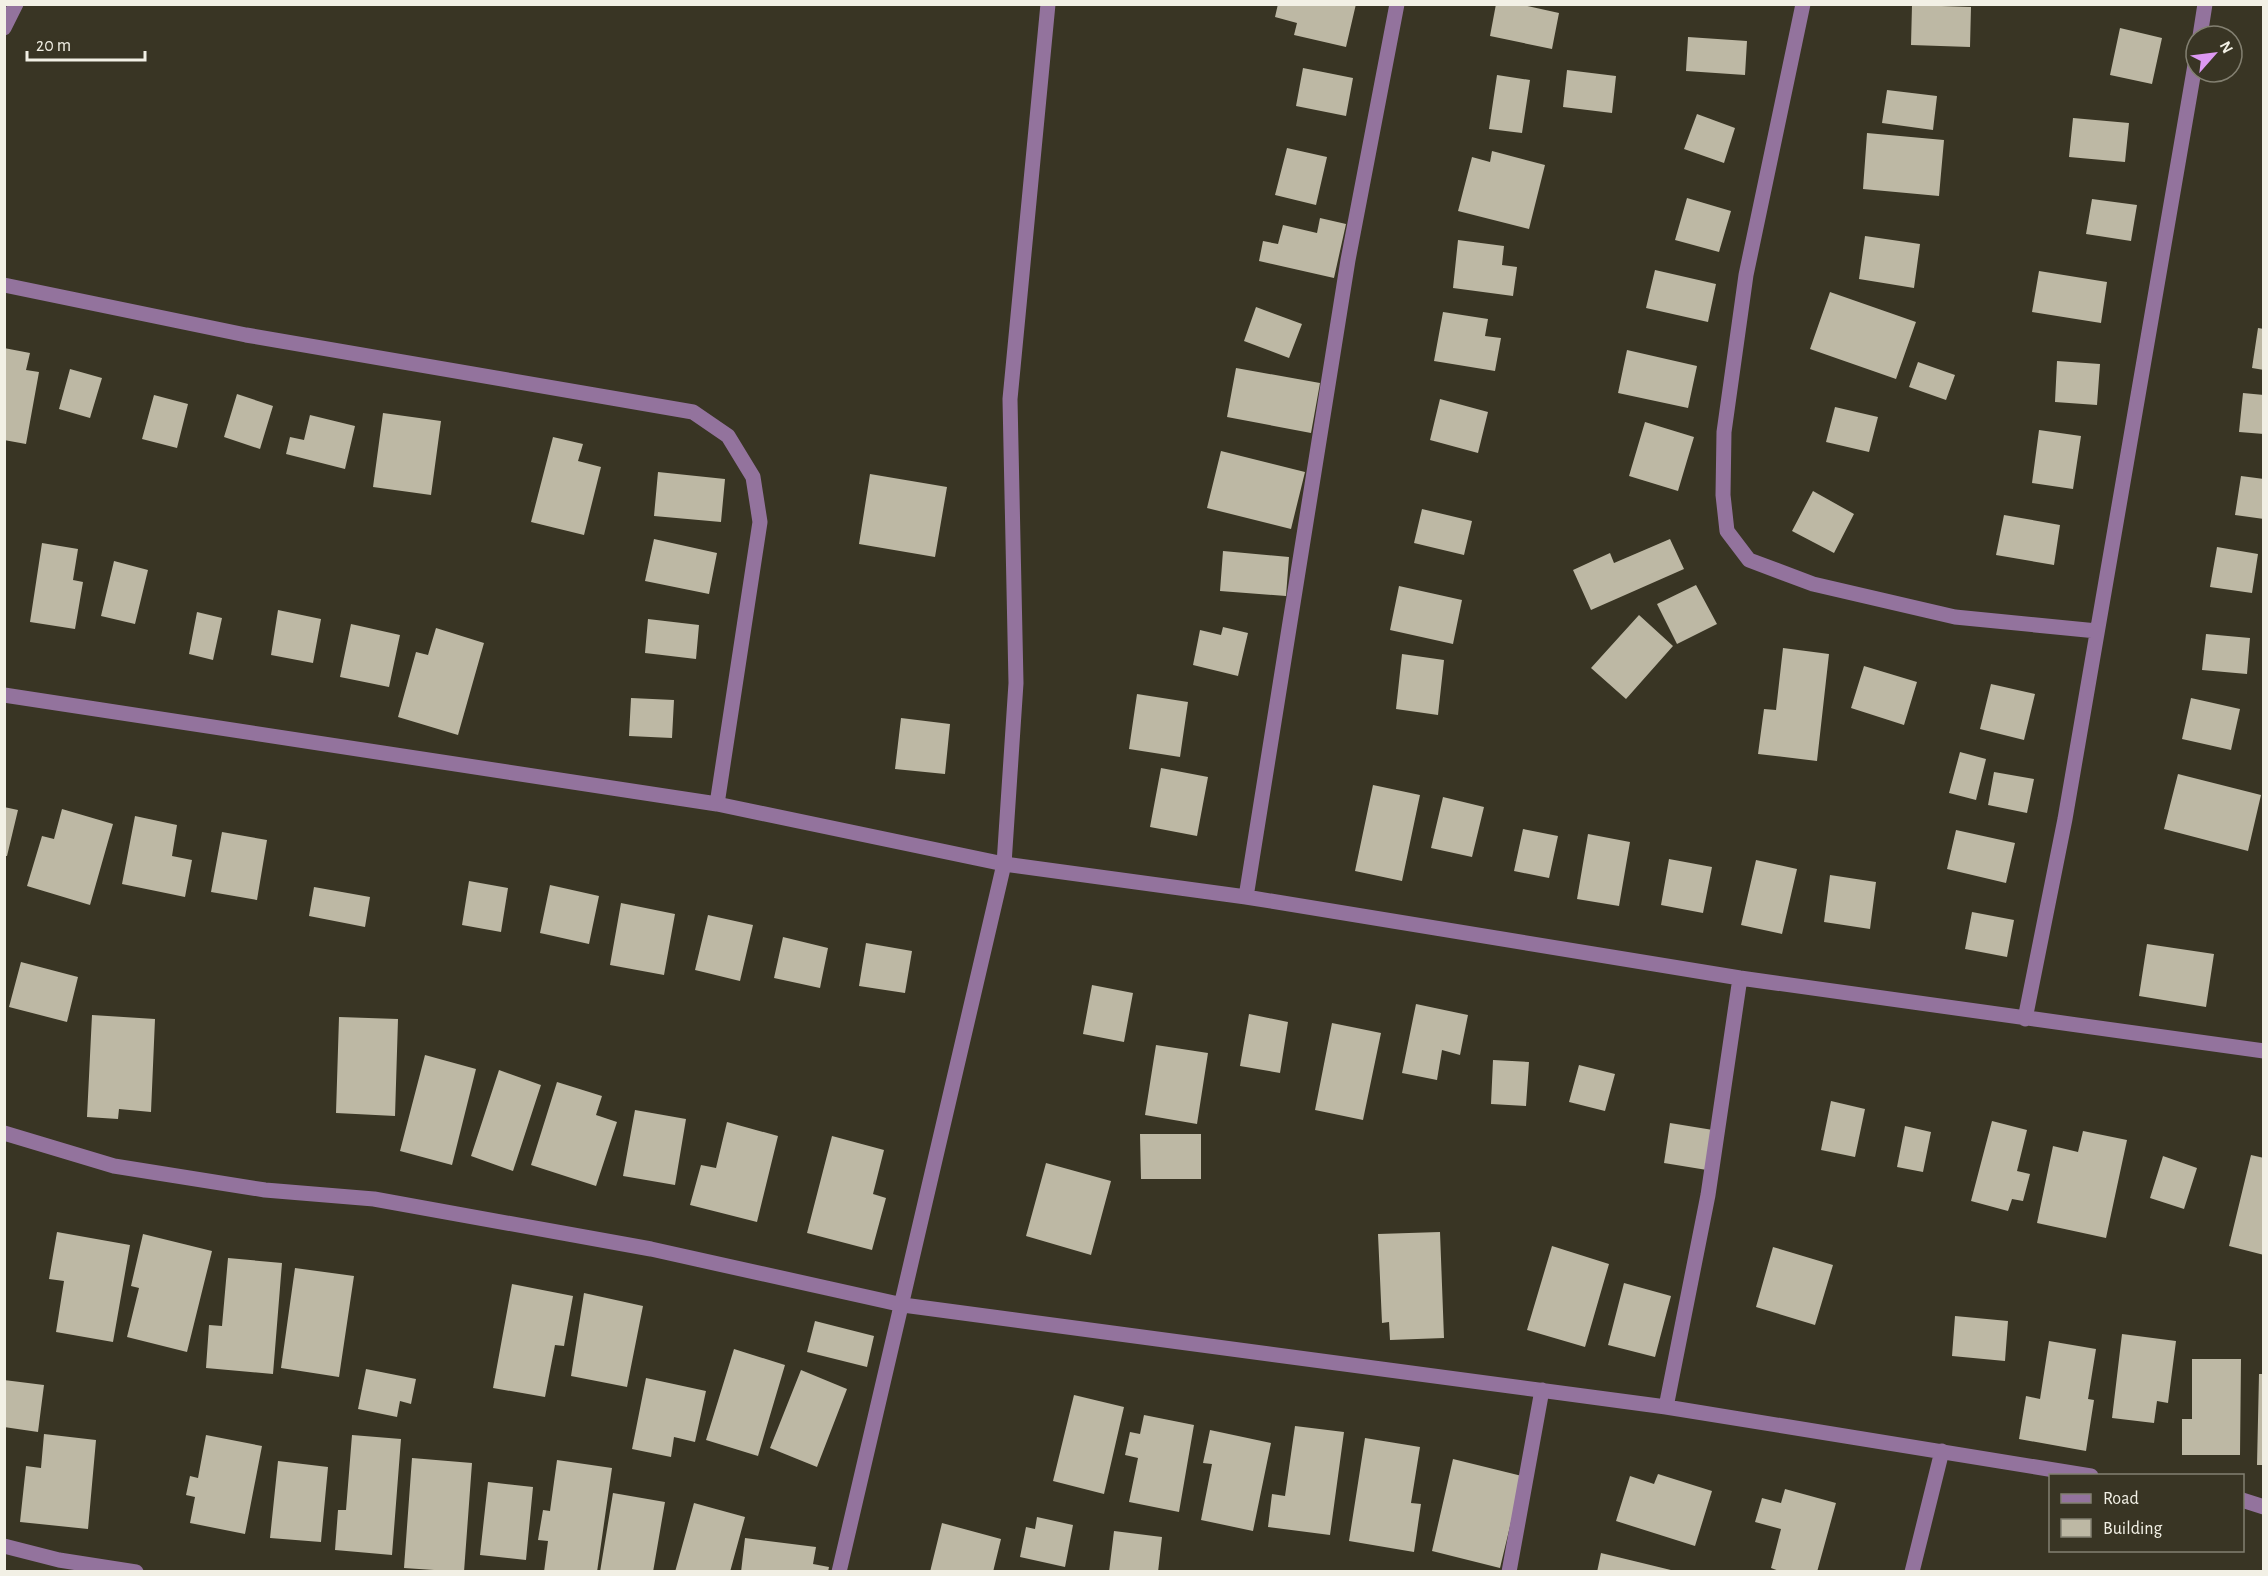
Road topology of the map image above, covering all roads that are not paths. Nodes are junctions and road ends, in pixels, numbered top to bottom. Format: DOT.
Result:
graph roads {
  1 [pos="16,4"];
  2 [pos="1048,4"];
  3 [pos="1397,4"];
  4 [pos="1803,4"];
  5 [pos="2205,4"];
  6 [pos="2202,24"];
  7 [pos="4,28"];
  8 [pos="2192,84"];
  9 [pos="4,285"];
  10 [pos="2097,631"];
  11 [pos="4,694"];
  12 [pos="717,804"];
  13 [pos="1004,864"];
  14 [pos="1246,897"];
  15 [pos="1740,978"];
  16 [pos="2025,1019"];
  17 [pos="2264,1051"];
  18 [pos="4,1133"];
  19 [pos="903,1305"];
  20 [pos="1542,1390"];
  21 [pos="1666,1407"];
  22 [pos="1942,1451"];
  23 [pos="2079,1474"];
  24 [pos="2244,1501"];
  25 [pos="2264,1507"];
  26 [pos="4,1546"];
  27 [pos="136,1572"];
  28 [pos="838,1572"];
  29 [pos="1509,1572"];
  30 [pos="1912,1572"];
  1 -- 7 [label="street"];
  2 -- 13 [label="street"];
  3 -- 14 [label="street"];
  4 -- 10 [label="street"];
  5 -- 6 [label="street"];
  8 -- 10 [label="street"];
  9 -- 12 [label="street"];
  10 -- 16 [label="street"];
  11 -- 12 [label="street"];
  12 -- 13 [label="street"];
  13 -- 14 [label="street"];
  13 -- 19 [label="street"];
  14 -- 15 [label="street"];
  15 -- 16 [label="street"];
  15 -- 21 [label="street"];
  16 -- 17 [label="street"];
  18 -- 19 [label="street"];
  19 -- 20 [label="street"];
  19 -- 28 [label="street"];
  20 -- 21 [label="street"];
  20 -- 29 [label="street"];
  21 -- 22 [label="street"];
  22 -- 23 [label="street"];
  22 -- 30 [label="street"];
  24 -- 25 [label="street"];
  26 -- 27 [label="street"];
}
